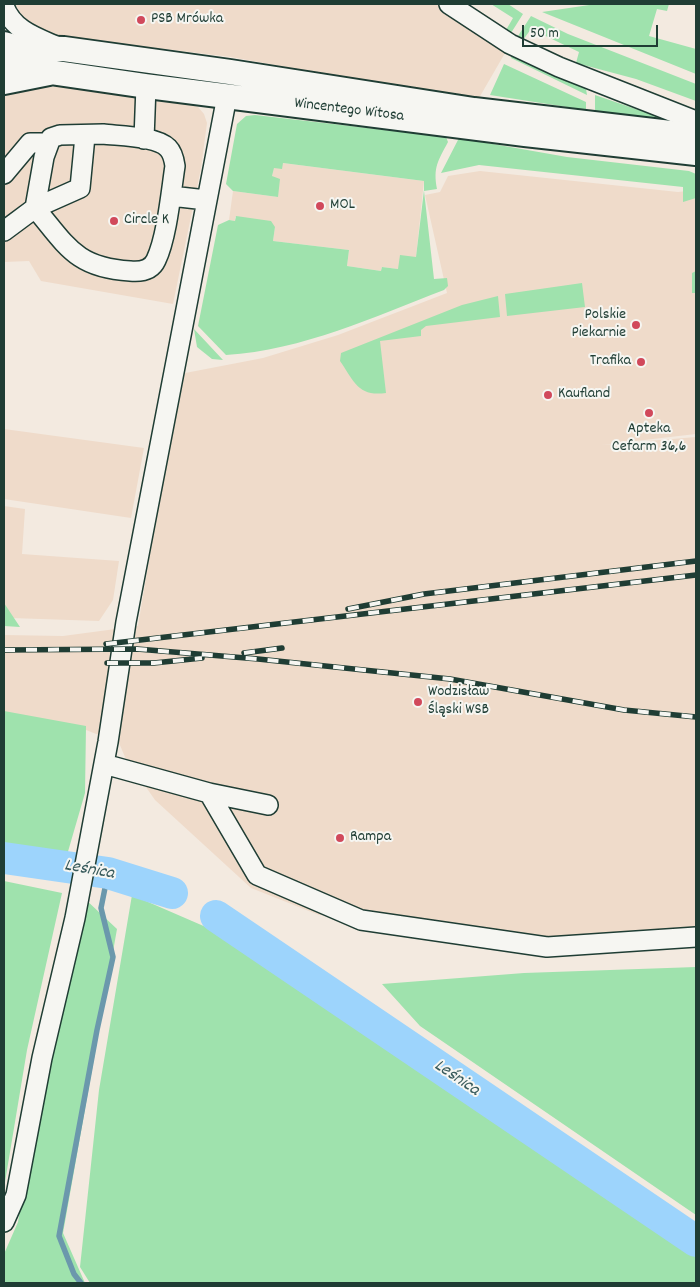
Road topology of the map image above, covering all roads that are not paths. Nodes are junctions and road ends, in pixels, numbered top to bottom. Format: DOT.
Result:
graph roads {
  1 [pos="449,4"];
  2 [pos="4,6"];
  3 [pos="4,44"];
  4 [pos="64,49"];
  5 [pos="4,61"];
  6 [pos="50,72"];
  7 [pos="4,82"];
  8 [pos="146,86"];
  9 [pos="227,96"];
  10 [pos="696,121"];
  11 [pos="85,136"];
  12 [pos="696,136"];
  13 [pos="144,139"];
  14 [pos="48,143"];
  15 [pos="696,153"];
  16 [pos="4,174"];
  17 [pos="171,196"];
  18 [pos="206,200"];
  19 [pos="35,208"];
  20 [pos="4,231"];
  21 [pos="104,764"];
  22 [pos="208,793"];
  23 [pos="268,805"];
  24 [pos="696,937"];
  25 [pos="4,1222"];
  1 -- 10 [label="street"];
  2 -- 4 [label="street"];
  3 -- 4 [label="main road, Wincentego Witosa"];
  4 -- 12 [label="main road, Wincentego Witosa"];
  5 -- 6 [label="main road, Wincentego Witosa"];
  6 -- 7 [label="main road"];
  6 -- 8 [label="main road, Wincentego Witosa"];
  8 -- 9 [label="main road, Wincentego Witosa"];
  8 -- 13 [label="street"];
  9 -- 15 [label="main road, Wincentego Witosa"];
  9 -- 18 [label="street"];
  11 -- 13 [label="street"];
  11 -- 14 [label="street"];
  11 -- 19 [label="street"];
  13 -- 17 [label="street"];
  14 -- 16 [label="street"];
  14 -- 19 [label="street"];
  17 -- 18 [label="street"];
  17 -- 19 [label="street"];
  18 -- 21 [label="street"];
  19 -- 20 [label="street"];
  21 -- 22 [label="street"];
  21 -- 25 [label="street"];
  22 -- 23 [label="street"];
  22 -- 24 [label="street"];
}
